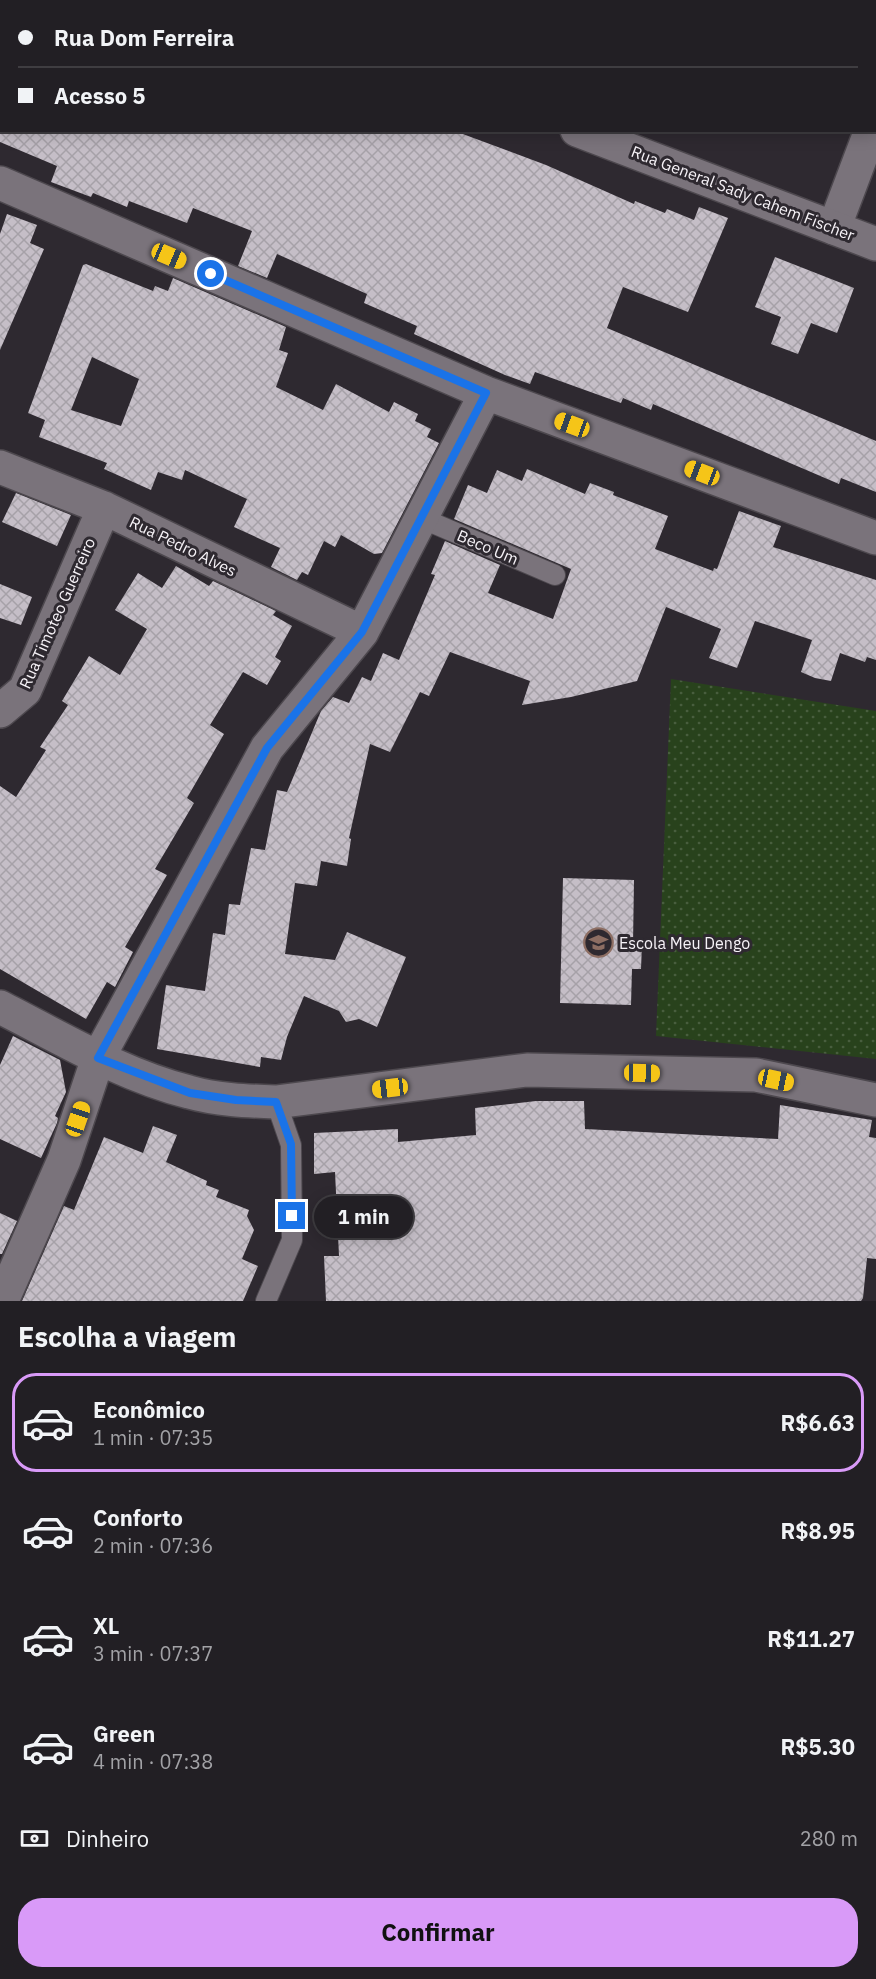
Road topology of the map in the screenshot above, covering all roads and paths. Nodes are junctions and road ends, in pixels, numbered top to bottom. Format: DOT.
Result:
graph roads {
  1 [pos="588,132"];
  2 [pos="870,132"];
  3 [pos="622,138"];
  4 [pos="0,183"];
  5 [pos="834,228"];
  6 [pos="876,244"];
  7 [pos="486,393"];
  8 [pos="0,467"];
  9 [pos="104,508"];
  10 [pos="421,518"];
  11 [pos="876,538"];
  12 [pos="555,575"];
  13 [pos="362,632"];
  14 [pos="0,711"];
  15 [pos="0,1007"];
  16 [pos="98,1058"];
  17 [pos="876,1100"];
  18 [pos="276,1102"];
  19 [pos="2,1301"];
  20 [pos="266,1301"];
  1 -- 3 [label="street, Rua General Sady Cahem Fischer"];
  2 -- 5 [label="street"];
  3 -- 5 [label="street, Rua General Sady Cahem Fischer"];
  4 -- 7 [label="street"];
  5 -- 6 [label="street, Rua General Sady Cahem Fischer"];
  7 -- 10 [label="street"];
  7 -- 11 [label="street"];
  8 -- 9 [label="street, Rua Pedro Alves"];
  9 -- 13 [label="street, Rua Pedro Alves"];
  9 -- 14 [label="street, Rua Timoteo Guerreiro"];
  10 -- 12 [label="lane, Beco Um"];
  10 -- 13 [label="street"];
  13 -- 16 [label="street"];
  15 -- 16 [label="street"];
  16 -- 18 [label="street"];
  16 -- 19 [label="street"];
  17 -- 18 [label="street"];
  18 -- 20 [label="lane"];
}
